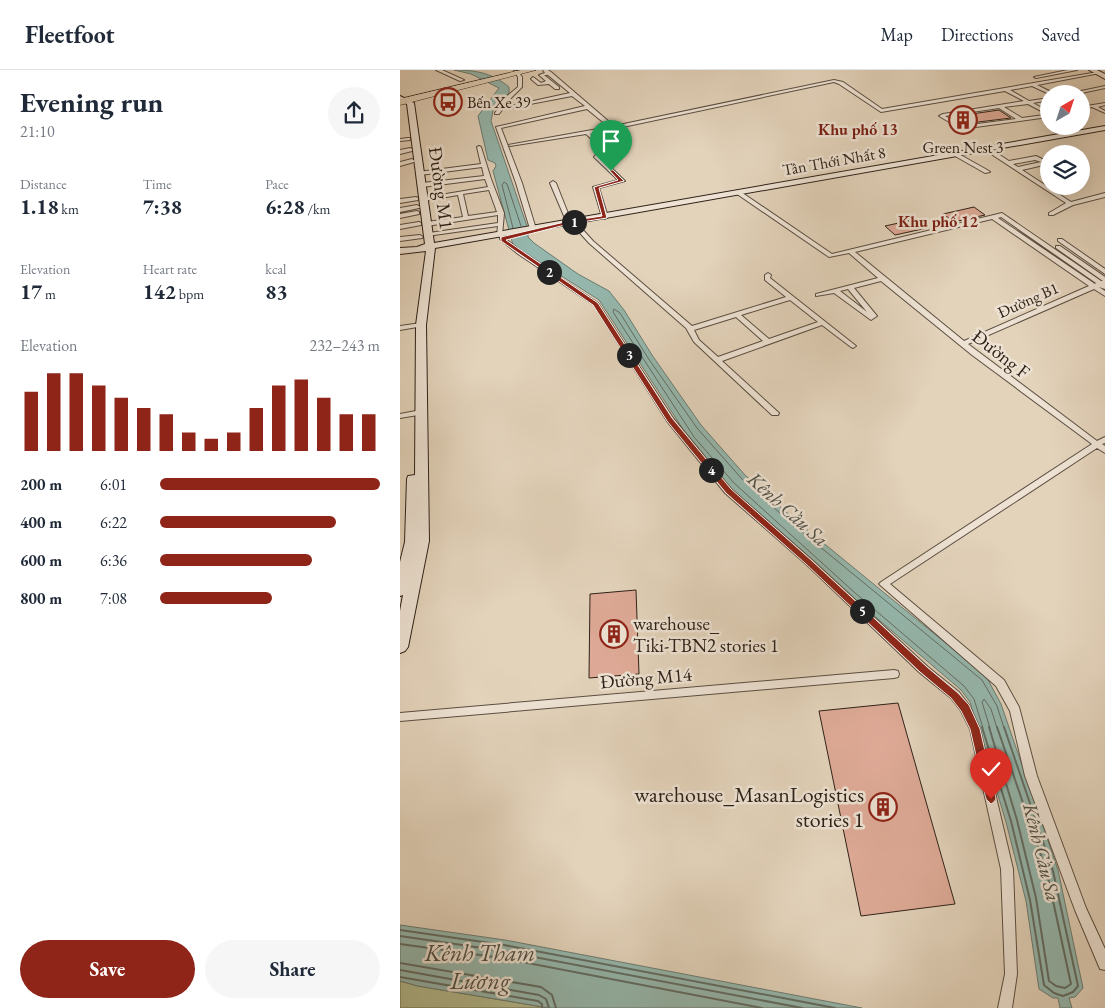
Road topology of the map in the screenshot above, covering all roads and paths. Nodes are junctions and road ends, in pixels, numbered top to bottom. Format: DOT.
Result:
graph roads {
  1 [pos="438,70"];
  2 [pos="1075,70"];
  3 [pos="518,71"];
  4 [pos="547,72"];
  5 [pos="1100,72"];
  6 [pos="499,74"];
  7 [pos="532,74"];
  8 [pos="1025,79"];
  9 [pos="469,80"];
  10 [pos="1016,81"];
  11 [pos="550,82"];
  12 [pos="1032,84"];
  13 [pos="1105,87"];
  14 [pos="557,88"];
  15 [pos="1005,89"];
  16 [pos="1040,90"];
  17 [pos="1090,90"];
  18 [pos="962,91"];
  19 [pos="573,94"];
  20 [pos="1040,98"];
  21 [pos="401,100"];
  22 [pos="1029,102"];
  23 [pos="1105,104"];
  24 [pos="999,106"];
  25 [pos="1090,106"];
  26 [pos="1093,106"];
  27 [pos="588,107"];
  28 [pos="506,108"];
  29 [pos="1040,108"];
  30 [pos="1104,112"];
  31 [pos="497,113"];
  32 [pos="1040,117"];
  33 [pos="1020,119"];
  34 [pos="613,128"];
  35 [pos="1105,128"];
  36 [pos="587,133"];
  37 [pos="510,145"];
  38 [pos="479,147"];
  39 [pos="408,149"];
  40 [pos="988,149"];
  41 [pos="957,155"];
  42 [pos="1008,163"];
  43 [pos="400,164"];
  44 [pos="484,164"];
  45 [pos="1018,169"];
  46 [pos="988,172"];
  47 [pos="420,173"];
  48 [pos="488,177"];
  49 [pos="553,182"];
  50 [pos="422,185"];
  51 [pos="492,188"];
  52 [pos="460,193"];
  53 [pos="740,193"];
  54 [pos="1105,195"];
  55 [pos="400,201"];
  56 [pos="1071,204"];
  57 [pos="400,210"];
  58 [pos="500,213"];
  59 [pos="1051,214"];
  60 [pos="400,216"];
  61 [pos="993,216"];
  62 [pos="605,217"];
  63 [pos="466,218"];
  64 [pos="571,222"];
  65 [pos="501,224"];
  66 [pos="400,227"];
  67 [pos="422,230"];
  68 [pos="534,231"];
  69 [pos="501,236"];
  70 [pos="400,240"];
  71 [pos="1060,240"];
  72 [pos="1052,243"];
  73 [pos="400,251"];
  74 [pos="850,251"];
  75 [pos="1105,272"];
  76 [pos="768,275"];
  77 [pos="881,279"];
  78 [pos="1101,284"];
  79 [pos="850,287"];
  80 [pos="835,291"];
  81 [pos="1105,294"];
  82 [pos="818,295"];
  83 [pos="791,298"];
  84 [pos="737,315"];
  85 [pos="821,323"];
  86 [pos="417,325"];
  87 [pos="400,328"];
  88 [pos="690,329"];
  89 [pos="768,342"];
  90 [pos="963,344"];
  91 [pos="853,346"];
  92 [pos="717,360"];
  93 [pos="418,413"];
  94 [pos="775,413"];
  95 [pos="400,416"];
  96 [pos="1102,444"];
  97 [pos="411,542"];
  98 [pos="400,592"];
  99 [pos="400,647"];
  100 [pos="894,674"];
  101 [pos="400,717"];
  102 [pos="1105,964"];
  103 [pos="1005,1008"];
  1 -- 9 [label="street"];
  2 -- 8 [label="street"];
  3 -- 6 [label="highway"];
  3 -- 7 [label="highway"];
  3 -- 31 [label="street"];
  4 -- 11 [label="street"];
  4 -- 19 [label="street"];
  5 -- 12 [label="street"];
  6 -- 9 [label="highway"];
  6 -- 21 [label="highway"];
  7 -- 11 [label="street"];
  9 -- 21 [label="highway"];
  10 -- 18 [label="street"];
  11 -- 14 [label="street"];
  12 -- 15 [label="street"];
  12 -- 16 [label="street"];
  13 -- 17 [label="street"];
  15 -- 22 [label="street"];
  15 -- 34 [label="street"];
  19 -- 27 [label="street"];
  19 -- 28 [label="street"];
  20 -- 22 [label="street"];
  21 -- 39 [label="street, Đường M1"];
  21 -- 39 [label="street, Đường M1"];
  22 -- 24 [label="street"];
  22 -- 29 [label="street"];
  23 -- 26 [label="street"];
  24 -- 33 [label="street"];
  24 -- 33 [label="street"];
  25 -- 26 [label="street"];
  26 -- 30 [label="street"];
  27 -- 34 [label="street"];
  27 -- 68 [label="street"];
  32 -- 33 [label="street"];
  34 -- 36 [label="street"];
  35 -- 40 [label="street, Tân Thới Nhất 8"];
  36 -- 37 [label="street"];
  36 -- 62 [label="street"];
  38 -- 44 [label="street"];
  39 -- 43 [label="street"];
  39 -- 47 [label="street, Đường M1"];
  39 -- 67 [label="street, Đường M1"];
  40 -- 41 [label="street, Tân Thới Nhất 8"];
  40 -- 42 [label="street"];
  41 -- 46 [label="street"];
  41 -- 53 [label="street, Tân Thới Nhất 8"];
  42 -- 45 [label="street"];
  42 -- 45 [label="street"];
  44 -- 47 [label="street"];
  44 -- 48 [label="street"];
  45 -- 56 [label="street"];
  47 -- 50 [label="street, Đường M1"];
  48 -- 50 [label="street"];
  48 -- 51 [label="street"];
  49 -- 64 [label="street"];
  50 -- 67 [label="street, Đường M1"];
  51 -- 52 [label="street"];
  51 -- 58 [label="street"];
  52 -- 63 [label="street"];
  52 -- 67 [label="street"];
  53 -- 62 [label="street, Tân Thới Nhất 8"];
  53 -- 74 [label="street"];
  54 -- 56 [label="street"];
  55 -- 67 [label="street"];
  56 -- 59 [label="street"];
  57 -- 67 [label="street"];
  58 -- 63 [label="street"];
  58 -- 65 [label="street"];
  60 -- 67 [label="street"];
  61 -- 74 [label="street"];
  61 -- 78 [label="street"];
  61 -- 78 [label="street"];
  62 -- 64 [label="street, Tân Thới Nhất 8"];
  63 -- 67 [label="street"];
  64 -- 68 [label="street, Tân Thới Nhất 8"];
  64 -- 88 [label="street"];
  65 -- 67 [label="street"];
  65 -- 69 [label="street"];
  66 -- 67 [label="street"];
  67 -- 69 [label="street, Tân Thới Nhất 8"];
  67 -- 70 [label="street"];
  67 -- 73 [label="street, Tân Thới Nhất 8"];
  67 -- 86 [label="street, Đường M1"];
  68 -- 69 [label="street, Tân Thới Nhất 8"];
  69 -- 103 [label="street"];
  71 -- 75 [label="street"];
  72 -- 78 [label="street"];
  74 -- 77 [label="street, Đường F"];
  76 -- 83 [label="street"];
  77 -- 79 [label="street"];
  77 -- 90 [label="street, Đường F"];
  78 -- 81 [label="street"];
  78 -- 90 [label="street, Đường B1"];
  79 -- 80 [label="street"];
  79 -- 80 [label="street"];
  80 -- 82 [label="street"];
  83 -- 84 [label="street"];
  83 -- 85 [label="street"];
  84 -- 88 [label="street"];
  84 -- 89 [label="street"];
  85 -- 89 [label="street"];
  85 -- 91 [label="street"];
  86 -- 87 [label="street"];
  86 -- 93 [label="street, Đường M1"];
  88 -- 92 [label="street"];
  89 -- 92 [label="street"];
  90 -- 96 [label="street, Đường F"];
  92 -- 94 [label="street"];
  93 -- 95 [label="street"];
  93 -- 97 [label="street, Đường M1"];
  96 -- 102 [label="street"];
  97 -- 98 [label="street, Đường M1"];
  97 -- 99 [label="street, Đường M1"];
  100 -- 101 [label="street, Đường M14"];
}
